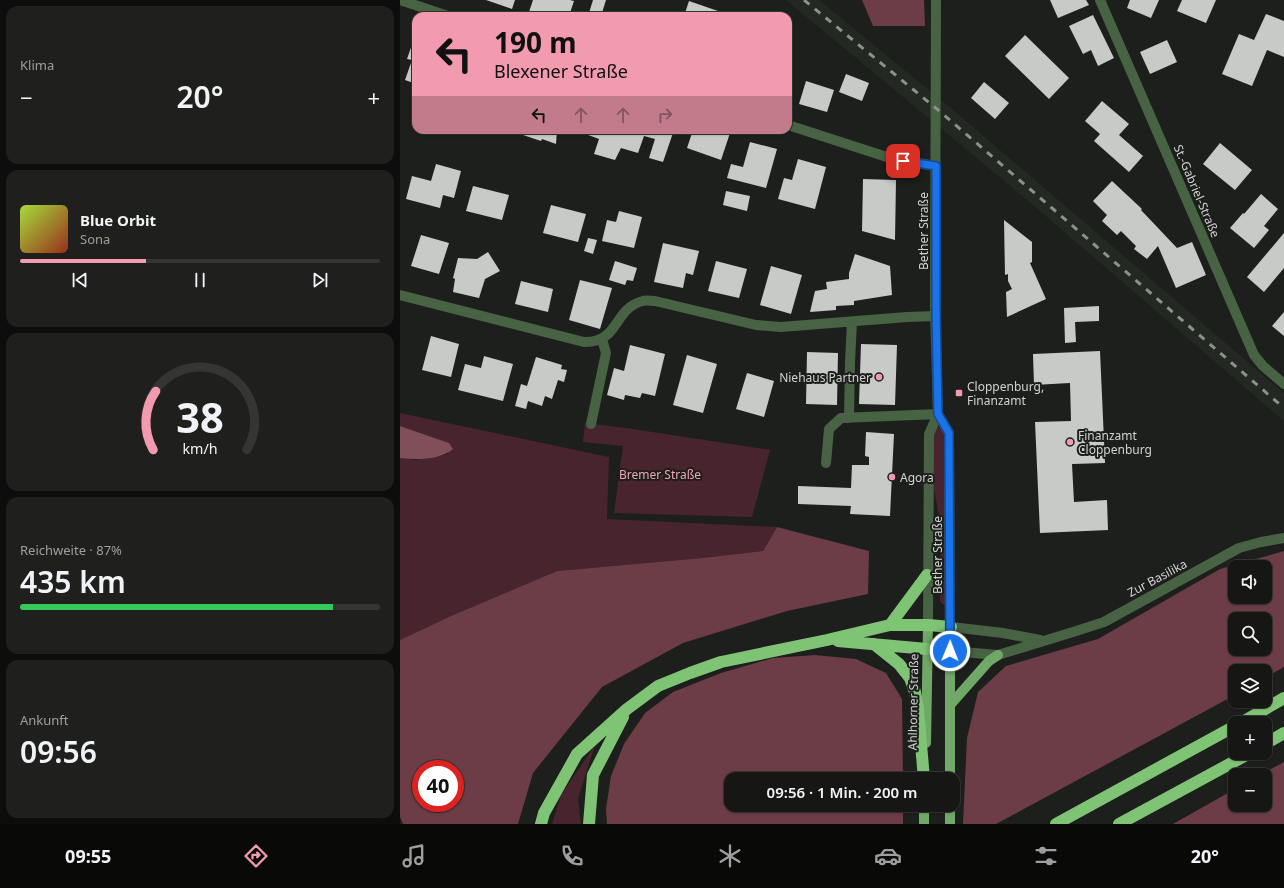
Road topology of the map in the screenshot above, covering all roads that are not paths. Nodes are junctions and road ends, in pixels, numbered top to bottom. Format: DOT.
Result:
graph roads {
  1 [pos="400,0"];
  2 [pos="936,0"];
  3 [pos="1100,0"];
  4 [pos="436,12"];
  5 [pos="792,126"];
  6 [pos="936,166"];
  7 [pos="400,295"];
  8 [pos="936,316"];
  9 [pos="852,322"];
  10 [pos="602,339"];
  11 [pos="1284,384"];
  12 [pos="938,414"];
  13 [pos="849,418"];
  14 [pos="591,424"];
  15 [pos="826,463"];
  16 [pos="1284,538"];
  17 [pos="927,574"];
  18 [pos="928,625"];
  19 [pos="890,626"];
  20 [pos="951,627"];
  21 [pos="827,640"];
  22 [pos="1042,641"];
  23 [pos="874,644"];
  24 [pos="927,649"];
  25 [pos="950,651"];
  26 [pos="998,655"];
  27 [pos="1284,698"];
  28 [pos="951,704"];
  29 [pos="627,709"];
  30 [pos="1253,716"];
  31 [pos="1228,730"];
  32 [pos="1284,733"];
  33 [pos="1272,740"];
  34 [pos="1237,760"];
  35 [pos="923,772"];
  36 [pos="924,772"];
  37 [pos="950,772"];
  38 [pos="924,812"];
  39 [pos="950,812"];
  40 [pos="541,824"];
  41 [pos="589,824"];
  42 [pos="924,824"];
  43 [pos="950,824"];
  44 [pos="1056,824"];
  45 [pos="1120,824"];
  1 -- 4 [label="street"];
  2 -- 6 [label="street, Bether Straße"];
  3 -- 11 [label="street, St.-Gabriel-Straße"];
  5 -- 6 [label="street"];
  6 -- 8 [label="street, Bether Straße"];
  7 -- 10 [label="street"];
  8 -- 9 [label="street"];
  8 -- 12 [label="street, Bether Straße"];
  9 -- 10 [label="street"];
  9 -- 13 [label="street"];
  10 -- 14 [label="street"];
  12 -- 13 [label="street"];
  12 -- 17 [label="street, Bether Straße"];
  12 -- 20 [label="street, Bether Straße"];
  13 -- 15 [label="street"];
  16 -- 22 [label="street, Zur Basilika"];
  17 -- 18 [label="street, Bether Straße"];
  17 -- 19 [label="highway"];
  18 -- 19 [label="highway"];
  18 -- 20 [label="highway"];
  18 -- 24 [label="main road, Ahlhorner Straße"];
  19 -- 21 [label="highway"];
  20 -- 22 [label="street, Zur Basilika"];
  20 -- 25 [label="street, Bether Straße"];
  21 -- 23 [label="highway"];
  21 -- 29 [label="highway"];
  22 -- 26 [label="street, Zur Basilika"];
  23 -- 24 [label="highway"];
  23 -- 35 [label="highway"];
  24 -- 25 [label="street, Zur Basilika"];
  24 -- 36 [label="main road, Ahlhorner Straße"];
  25 -- 26 [label="street, Zur Basilika"];
  25 -- 28 [label="main road"];
  26 -- 28 [label="main road"];
  27 -- 30 [label="highway"];
  28 -- 37 [label="main road"];
  29 -- 40 [label="highway"];
  29 -- 41 [label="highway"];
  31 -- 44 [label="highway"];
  32 -- 33 [label="highway"];
  34 -- 45 [label="highway"];
  38 -- 42 [label="main road"];
  39 -- 43 [label="main road"];
}
